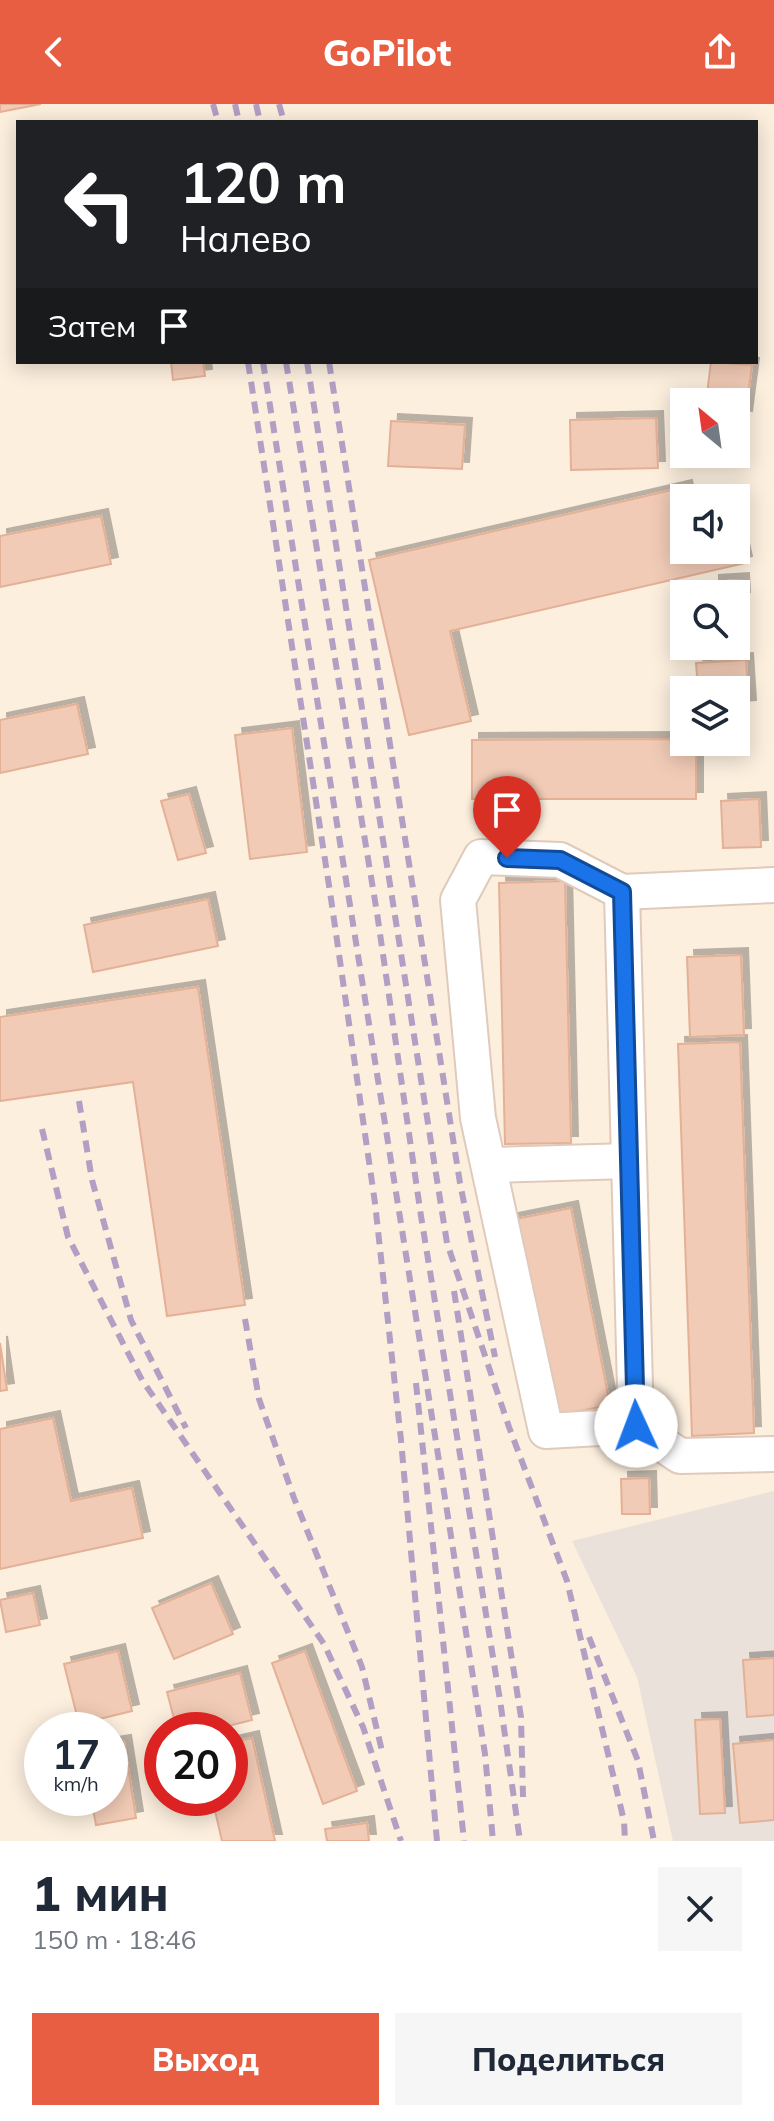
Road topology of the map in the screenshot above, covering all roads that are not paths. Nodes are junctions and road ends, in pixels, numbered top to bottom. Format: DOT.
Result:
graph roads {
  1 [pos="774,885"];
  2 [pos="622,892"];
  3 [pos="629,1161"];
  4 [pos="490,1165"];
  5 [pos="636,1426"];
  6 [pos="774,1454"];
  1 -- 2 [label="lane"];
  2 -- 3 [label="lane"];
  2 -- 4 [label="lane"];
  3 -- 4 [label="lane"];
  3 -- 5 [label="lane"];
  4 -- 5 [label="lane"];
  5 -- 6 [label="lane"];
}
